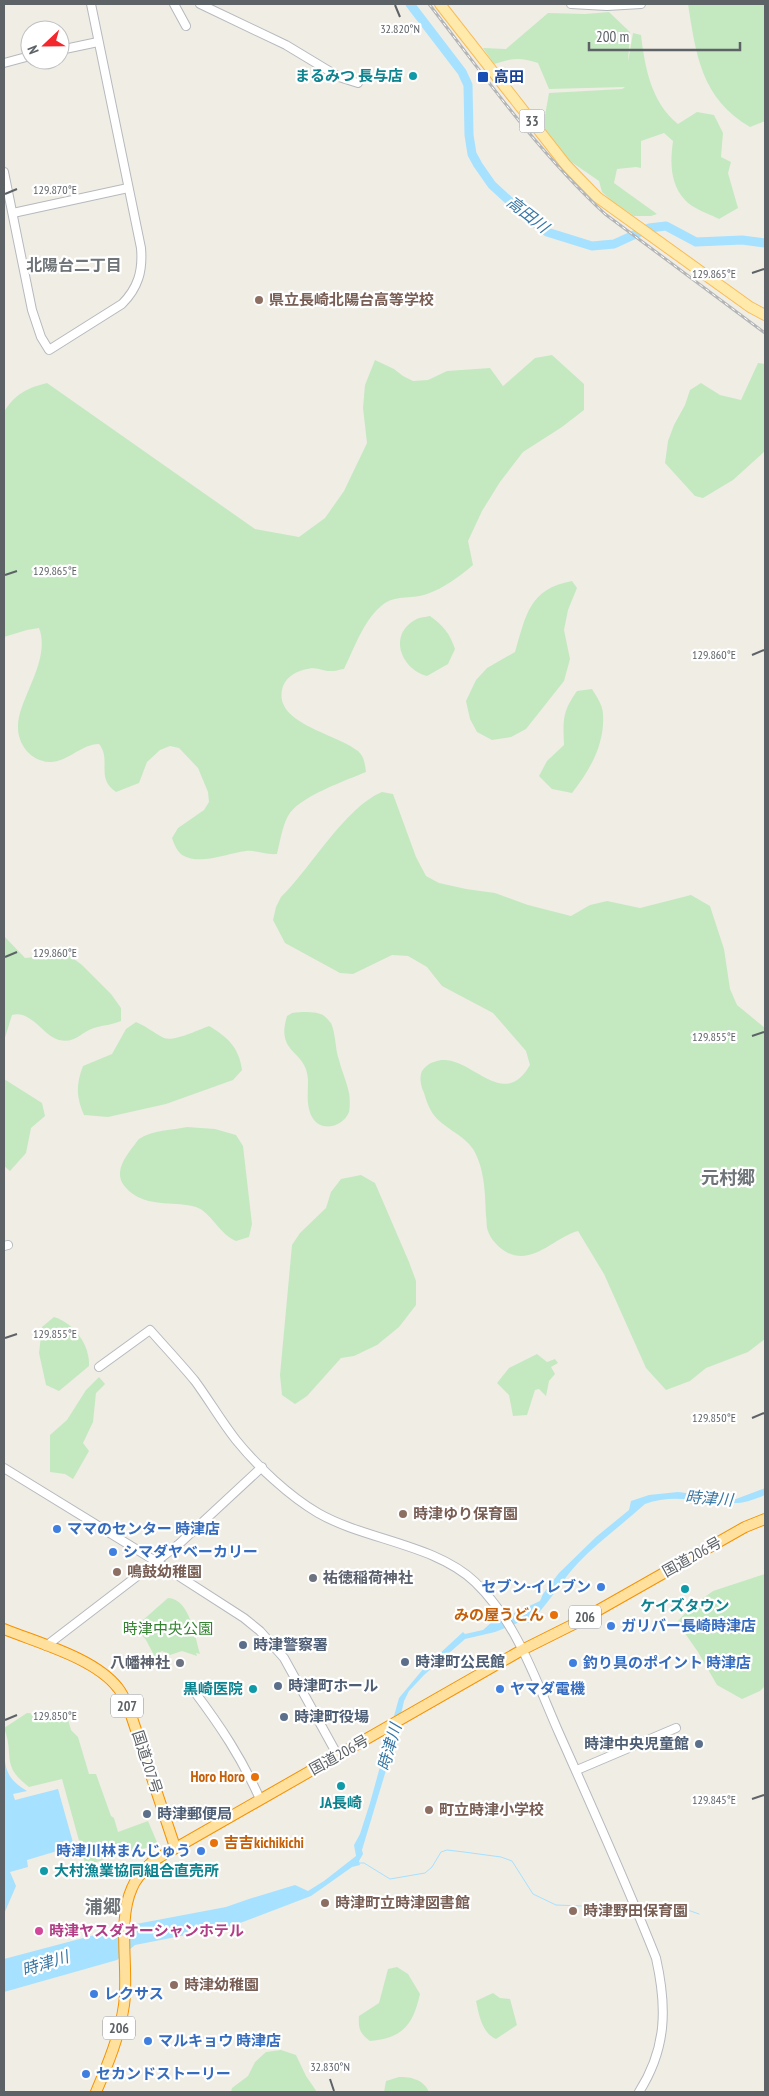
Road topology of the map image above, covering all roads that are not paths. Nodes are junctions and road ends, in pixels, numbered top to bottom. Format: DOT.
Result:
graph roads {
  1 [pos="91,4"];
  2 [pos="174,4"];
  3 [pos="200,4"];
  4 [pos="440,4"];
  5 [pos="571,4"];
  6 [pos="641,4"];
  7 [pos="186,26"];
  8 [pos="98,42"];
  9 [pos="70,48"];
  10 [pos="20,59"];
  11 [pos="4,63"];
  12 [pos="358,83"];
  13 [pos="4,172"];
  14 [pos="128,188"];
  15 [pos="13,213"];
  16 [pos="765,315"];
  17 [pos="99,1367"];
  18 [pos="262,1467"];
  19 [pos="4,1468"];
  20 [pos="765,1519"];
  21 [pos="157,1562"];
  22 [pos="4,1629"];
  23 [pos="46,1646"];
  24 [pos="522,1650"];
  25 [pos="194,1690"];
  26 [pos="676,1728"];
  27 [pos="338,1756"];
  28 [pos="576,1770"];
  29 [pos="260,1799"];
  30 [pos="175,1847"];
  31 [pos="96,2092"];
  32 [pos="639,2092"];
  1 -- 8 [label="street"];
  2 -- 7 [label="street"];
  3 -- 12 [label="street"];
  4 -- 16 [label="main road, 33"];
  5 -- 6 [label="street"];
  8 -- 9 [label="street"];
  8 -- 14 [label="street"];
  10 -- 11 [label="street"];
  13 -- 15 [label="street"];
  14 -- 15 [label="street"];
  14 -- 15 [label="street"];
  17 -- 18 [label="street"];
  18 -- 21 [label="street"];
  18 -- 24 [label="street"];
  19 -- 21 [label="street"];
  20 -- 24 [label="highway, 国道206号 / 206"];
  21 -- 23 [label="street"];
  21 -- 27 [label="street"];
  22 -- 23 [label="highway, 国道207号 / 207"];
  23 -- 30 [label="highway, 国道207号 / 207"];
  24 -- 27 [label="highway, 国道206号 / 206"];
  24 -- 28 [label="street"];
  25 -- 29 [label="street"];
  26 -- 28 [label="street"];
  27 -- 29 [label="highway, 国道206号 / 206"];
  28 -- 32 [label="street"];
  29 -- 30 [label="highway, 国道206号 / 206"];
  30 -- 31 [label="highway, 国道206号 / 206"];
}
